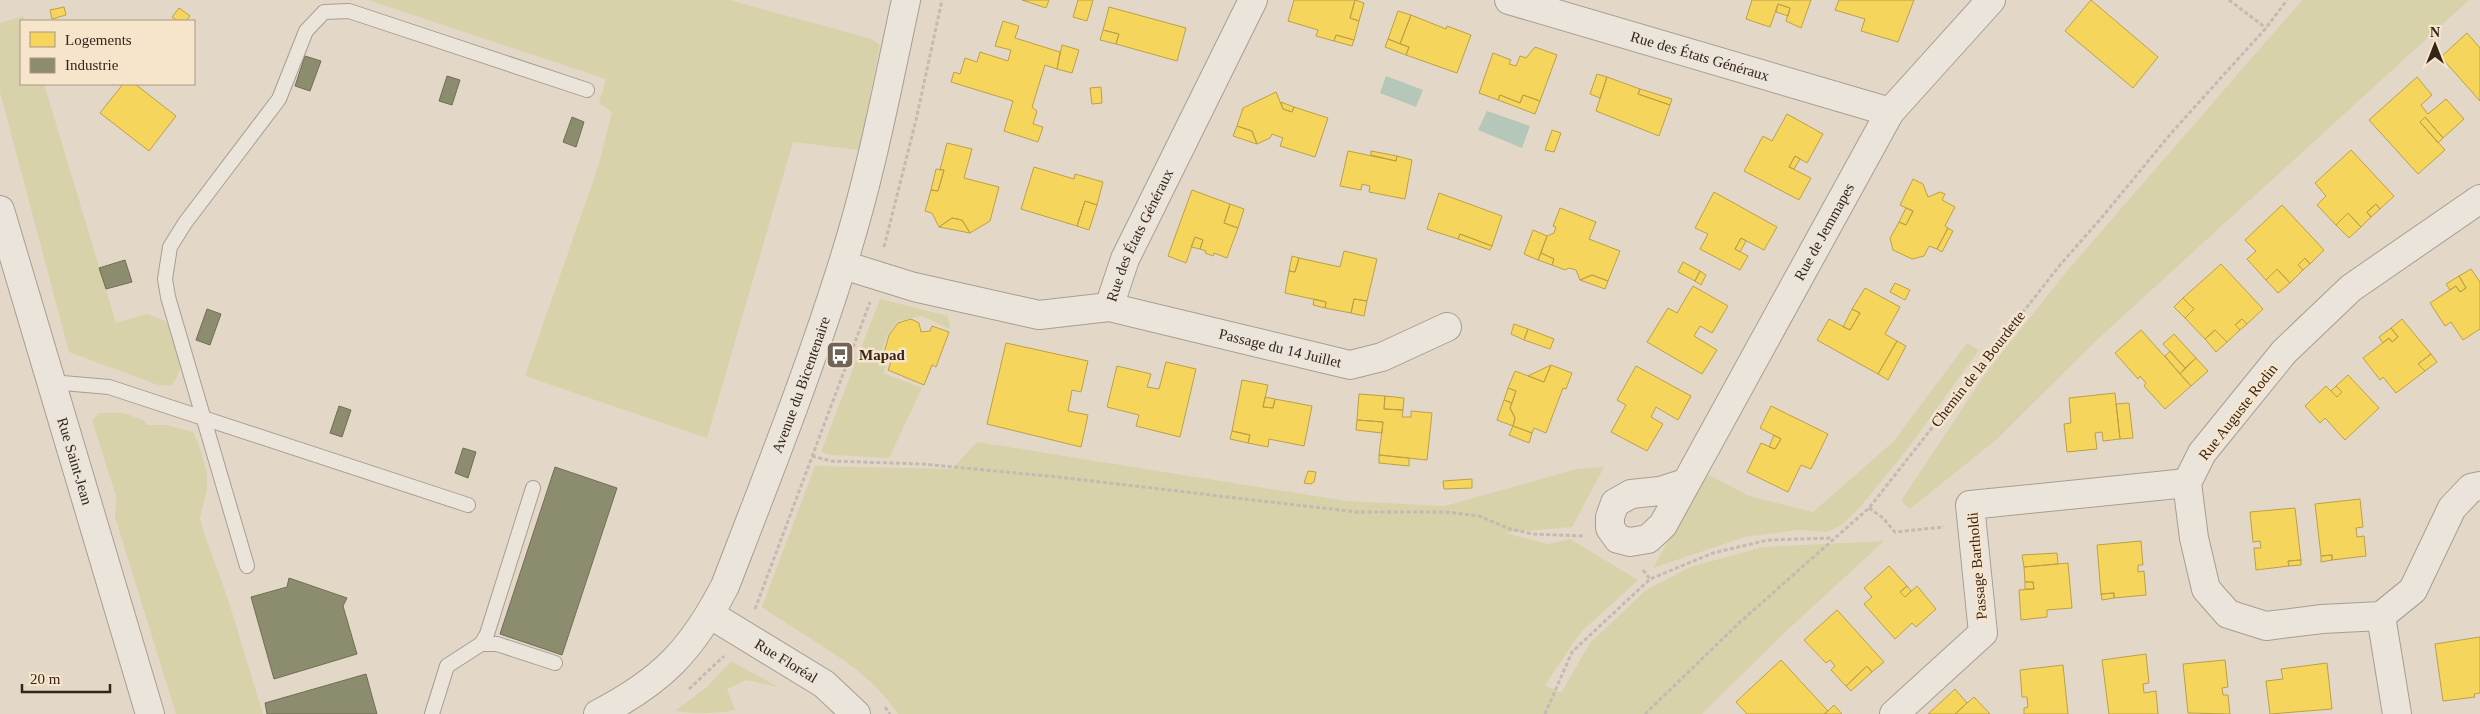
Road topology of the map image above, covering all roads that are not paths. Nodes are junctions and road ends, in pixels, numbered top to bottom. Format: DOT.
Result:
graph roads {
  1 [pos="906,0"];
  2 [pos="1253,0"];
  3 [pos="1509,0"];
  4 [pos="1991,0"];
  5 [pos="587,90"];
  6 [pos="1890,112"];
  7 [pos="2480,200"];
  8 [pos="0,210"];
  9 [pos="843,265"];
  10 [pos="1110,307"];
  11 [pos="1447,326"];
  12 [pos="50,382"];
  13 [pos="205,419"];
  14 [pos="1684,483"];
  15 [pos="2186,483"];
  16 [pos="2480,486"];
  17 [pos="533,488"];
  18 [pos="468,505"];
  19 [pos="247,566"];
  20 [pos="711,615"];
  21 [pos="2381,616"];
  22 [pos="481,644"];
  23 [pos="555,664"];
  24 [pos="150,714"];
  25 [pos="432,714"];
  26 [pos="598,714"];
  27 [pos="856,714"];
  28 [pos="1894,714"];
  29 [pos="2397,714"];
  1 -- 9 [label="street, Avenue du Bicentenaire"];
  2 -- 10 [label="street, Rue des États Généraux"];
  3 -- 6 [label="street, Rue des États Généraux"];
  4 -- 6 [label="street, Rue de Jemmapes"];
  5 -- 13 [label="lane"];
  6 -- 14 [label="street, Rue de Jemmapes"];
  7 -- 15 [label="street, Rue Auguste Rodin"];
  8 -- 12 [label="street, Rue Saint-Jean"];
  9 -- 10 [label="street, Rue des États Généraux"];
  9 -- 20 [label="street, Avenue du Bicentenaire"];
  10 -- 11 [label="street, Passage du 14 Juillet"];
  12 -- 13 [label="lane"];
  12 -- 24 [label="street, Rue Saint-Jean"];
  13 -- 18 [label="lane"];
  13 -- 19 [label="lane"];
  14 -- 14 [label="street, Rue de Jemmapes"];
  15 -- 21 [label="street"];
  15 -- 28 [label="street, Passage Bartholdi"];
  16 -- 21 [label="street"];
  17 -- 22 [label="lane"];
  20 -- 26 [label="street, Avenue du Bicentenaire"];
  20 -- 27 [label="street, Rue Floréal"];
  21 -- 29 [label="street"];
  22 -- 23 [label="lane"];
  22 -- 25 [label="lane"];
}
